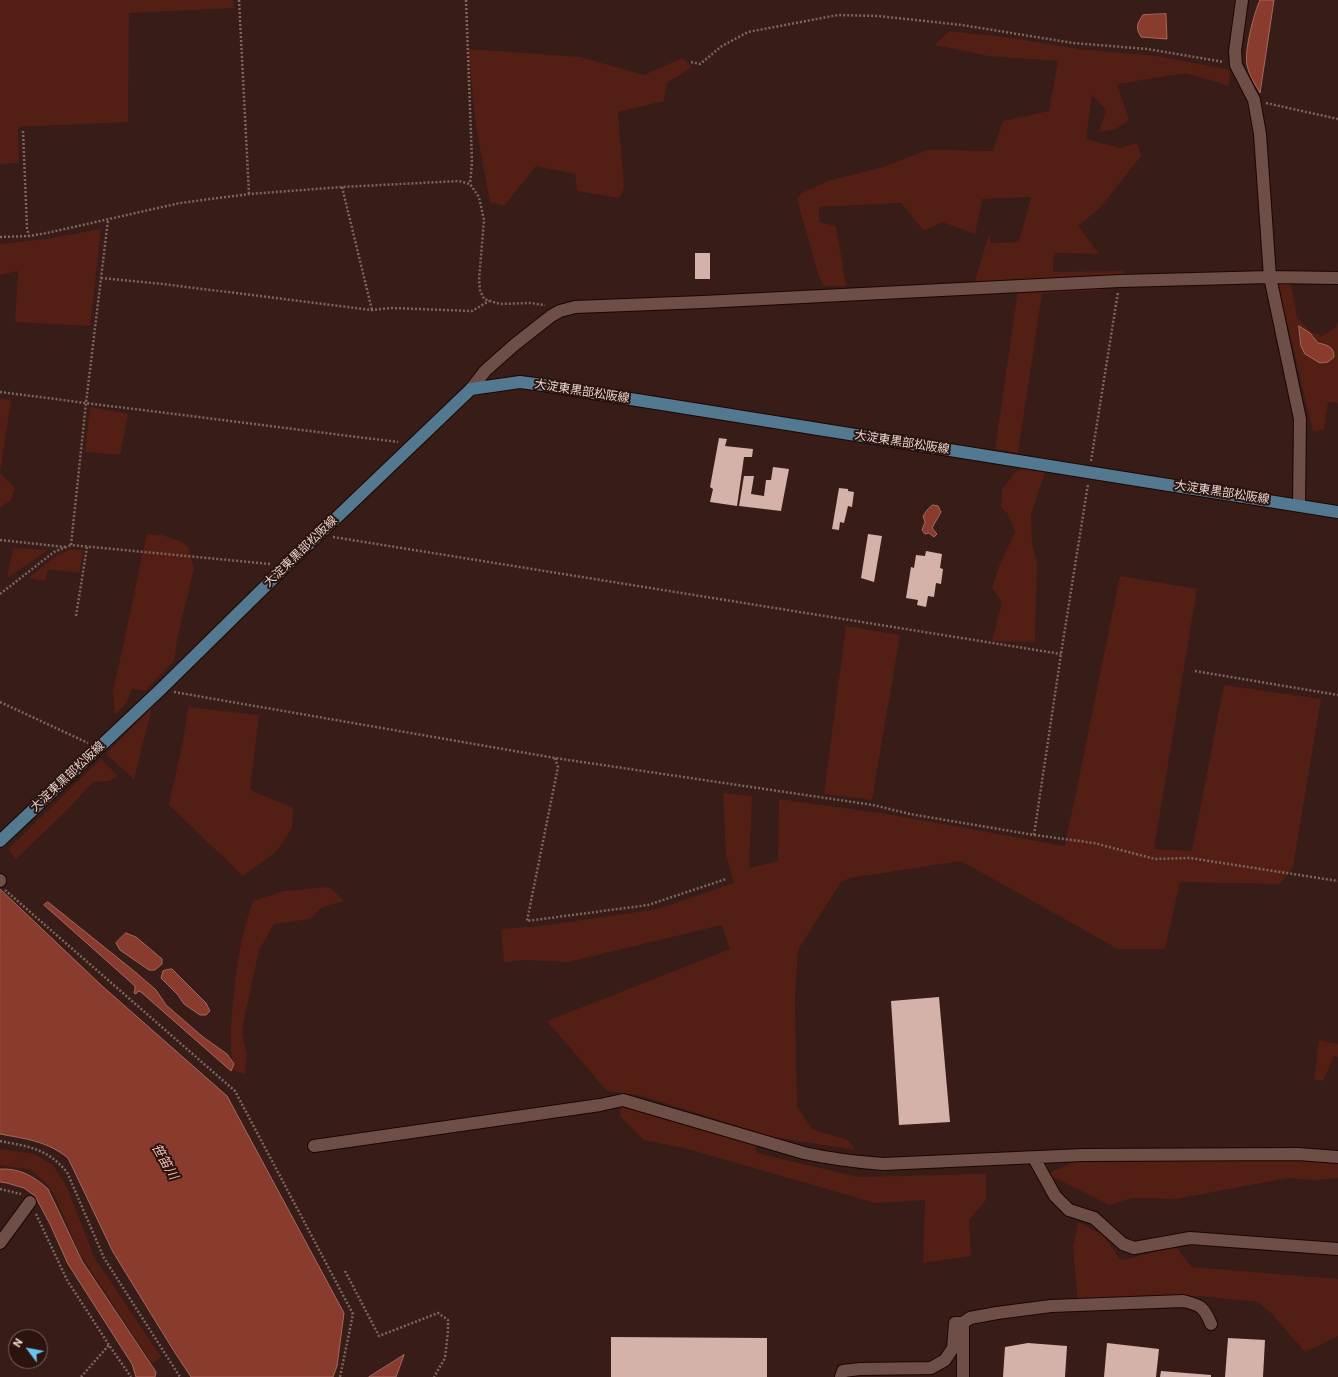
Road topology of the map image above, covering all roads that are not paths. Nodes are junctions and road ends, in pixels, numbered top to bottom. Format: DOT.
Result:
graph roads {
  1 [pos="1242,0"];
  2 [pos="1270,277"];
  3 [pos="1338,278"];
  4 [pos="471,389"];
  5 [pos="1299,505"];
  6 [pos="1338,512"];
  7 [pos="0,841"];
  8 [pos="314,1146"];
  9 [pos="1338,1157"];
  10 [pos="1034,1158"];
  11 [pos="30,1202"];
  12 [pos="0,1243"];
  13 [pos="1338,1249"];
  14 [pos="963,1323"];
  15 [pos="1212,1324"];
  16 [pos="841,1377"];
  17 [pos="963,1377"];
  1 -- 2 [label="street"];
  2 -- 3 [label="street"];
  2 -- 4 [label="street"];
  2 -- 5 [label="street"];
  4 -- 5 [label="main road, 大淀東黒部松阪線"];
  4 -- 7 [label="main road, 大淀東黒部松阪線"];
  5 -- 6 [label="main road, 大淀東黒部松阪線"];
  8 -- 10 [label="street"];
  9 -- 10 [label="street"];
  10 -- 13 [label="street"];
  11 -- 12 [label="street"];
  14 -- 15 [label="street"];
  14 -- 16 [label="street"];
  14 -- 17 [label="street"];
}
